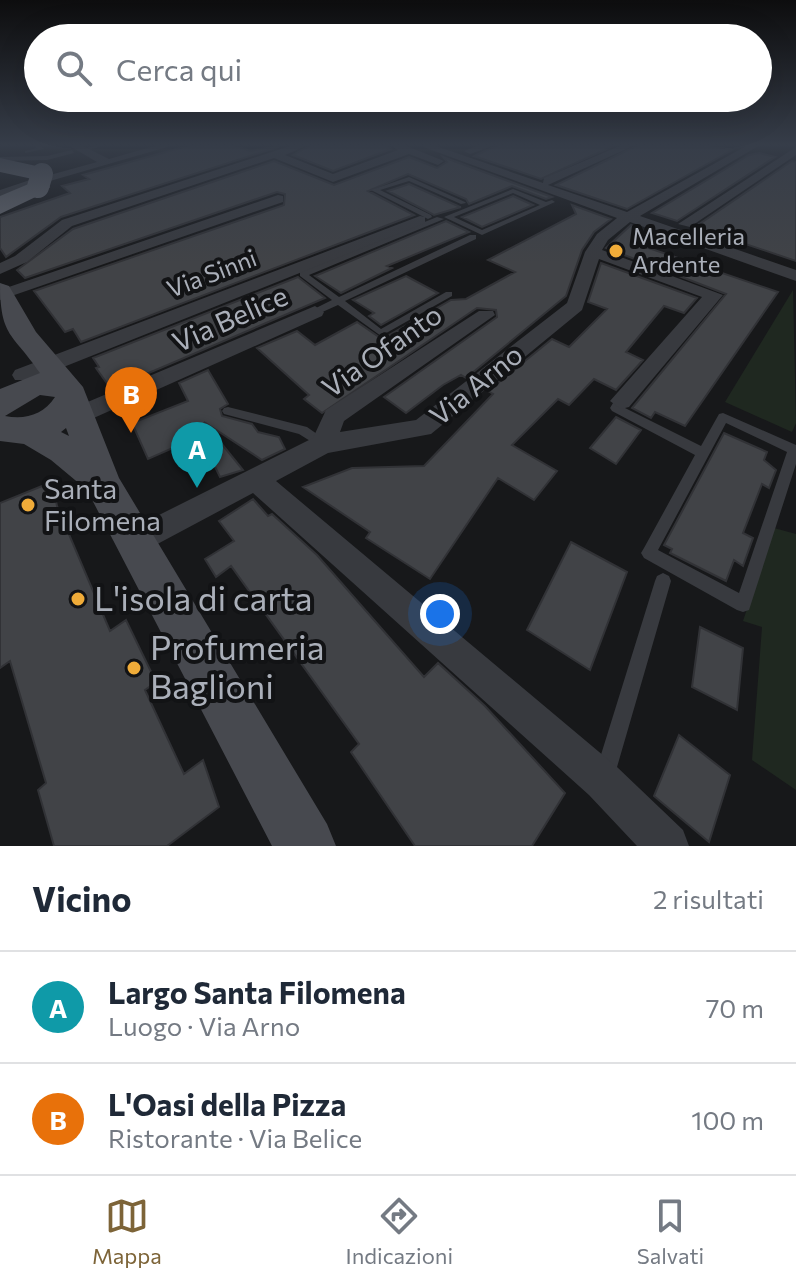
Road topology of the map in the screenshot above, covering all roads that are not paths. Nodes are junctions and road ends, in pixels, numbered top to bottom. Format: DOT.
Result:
graph roads {
  1 [pos="30,184"];
  2 [pos="35,184"];
  3 [pos="182,184"];
  4 [pos="392,184"];
  5 [pos="421,184"];
  6 [pos="503,184"];
  7 [pos="518,184"];
  8 [pos="686,184"];
  9 [pos="741,184"];
  10 [pos="507,186"];
  11 [pos="528,190"];
  12 [pos="0,194"];
  13 [pos="278,199"];
  14 [pos="463,203"];
  15 [pos="549,204"];
  16 [pos="0,206"];
  17 [pos="424,219"];
  18 [pos="440,219"];
  19 [pos="620,222"];
  20 [pos="685,224"];
  21 [pos="473,237"];
  22 [pos="593,252"];
  23 [pos="796,276"];
  24 [pos="1,285"];
  25 [pos="796,288"];
  26 [pos="449,294"];
  27 [pos="340,301"];
  28 [pos="315,312"];
  29 [pos="486,315"];
  30 [pos="621,401"];
  31 [pos="31,406"];
  32 [pos="228,411"];
  33 [pos="323,444"];
  34 [pos="703,453"];
  35 [pos="99,479"];
  36 [pos="255,479"];
  37 [pos="135,542"];
  38 [pos="663,581"];
  39 [pos="603,781"];
  40 [pos="305,846"];
  41 [pos="667,846"];
  1 -- 12 [label="street"];
  2 -- 16 [label="highway"];
  3 -- 24 [label="street"];
  4 -- 17 [label="lane"];
  5 -- 14 [label="lane"];
  6 -- 10 [label="street"];
  7 -- 19 [label="street"];
  8 -- 19 [label="street, Via Arno"];
  9 -- 20 [label="street"];
  10 -- 14 [label="lane"];
  10 -- 15 [label="street"];
  11 -- 19 [label="street"];
  13 -- 24 [label="street"];
  14 -- 17 [label="lane"];
  15 -- 15 [label="lane"];
  15 -- 19 [label="street"];
  17 -- 31 [label="street, Via Sinni"];
  18 -- 27 [label="lane"];
  19 -- 22 [label="street, Via Arno"];
  19 -- 23 [label="street"];
  19 -- 25 [label="street"];
  21 -- 27 [label="lane"];
  22 -- 30 [label="street"];
  22 -- 33 [label="street, Via Arno"];
  24 -- 31 [label="main road"];
  26 -- 27 [label="lane"];
  27 -- 28 [label="lane"];
  28 -- 31 [label="street, Via Belice"];
  29 -- 33 [label="street, Via Ofanto"];
  30 -- 34 [label="lane"];
  31 -- 35 [label="main road"];
  31 -- 35 [label="main road"];
  32 -- 33 [label="lane"];
  33 -- 36 [label="street, Via Arno"];
  34 -- 34 [label="lane"];
  35 -- 37 [label="main road"];
  36 -- 37 [label="street, Via Arno"];
  36 -- 39 [label="street"];
  37 -- 40 [label="main road"];
  38 -- 39 [label="lane"];
  39 -- 41 [label="street"];
}
